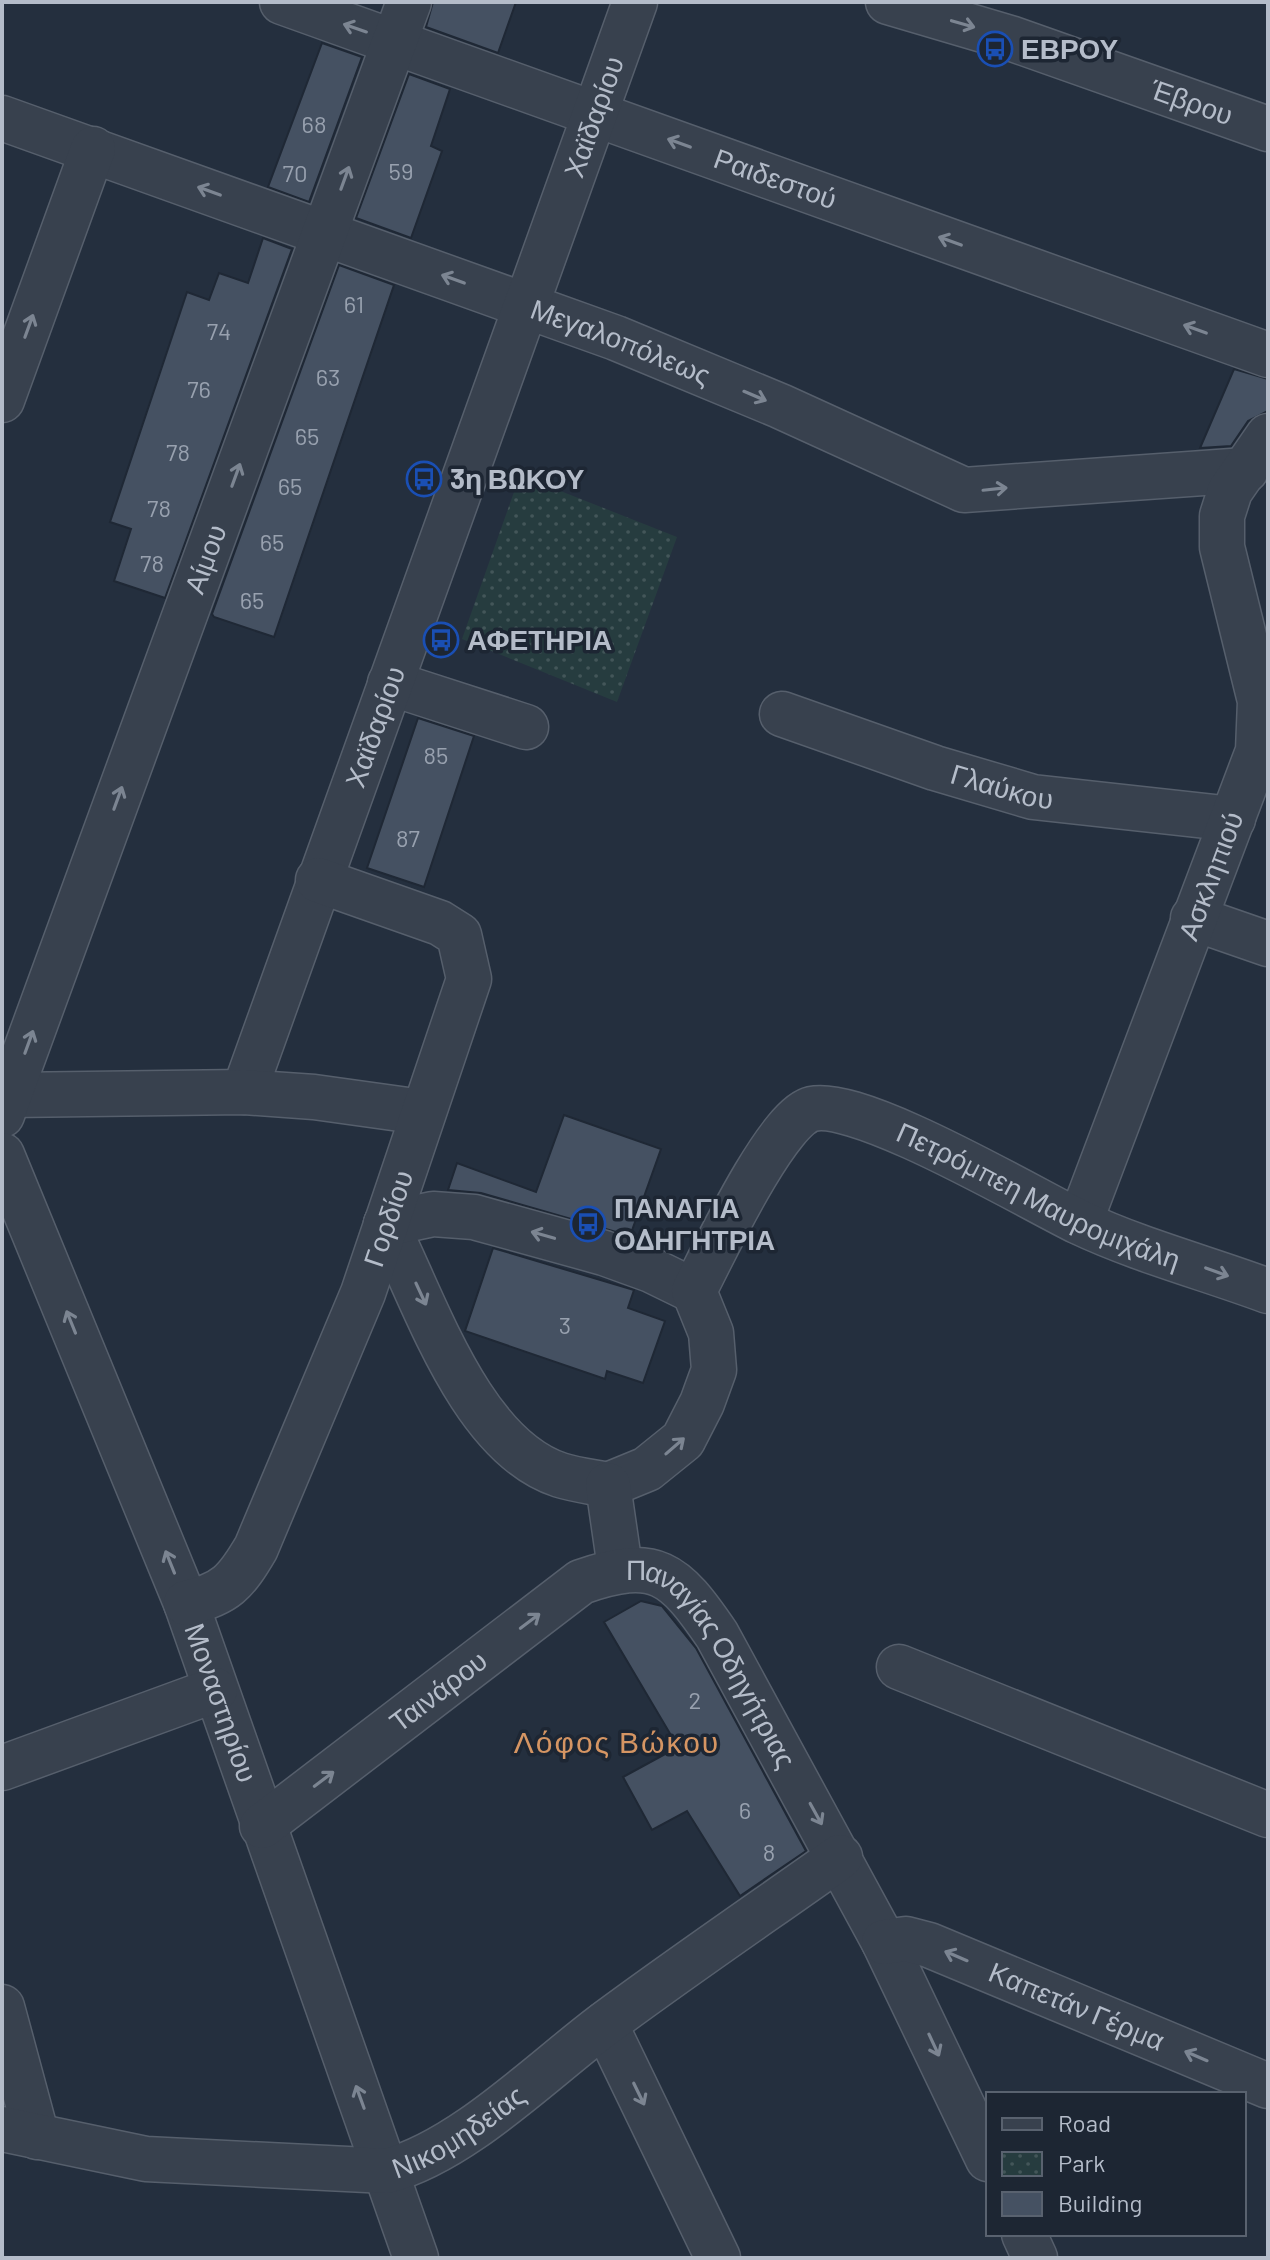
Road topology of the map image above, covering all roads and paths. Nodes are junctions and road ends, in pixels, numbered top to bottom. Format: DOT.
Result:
graph roads {
  1 [pos="282,2"];
  2 [pos="635,2"];
  3 [pos="888,2"];
  4 [pos="402,22"];
  5 [pos="596,113"];
  6 [pos="2,118"];
  7 [pos="1268,129"];
  8 [pos="93,149"];
  9 [pos="324,233"];
  10 [pos="527,306"];
  11 [pos="1268,355"];
  12 [pos="2,400"];
  13 [pos="1257,453"];
  14 [pos="390,683"];
  15 [pos="782,714"];
  16 [pos="526,727"];
  17 [pos="1263,752"];
  18 [pos="1233,819"];
  19 [pos="318,880"];
  20 [pos="1193,918"];
  21 [pos="1268,944"];
  22 [pos="244,1092"];
  23 [pos="6,1105"];
  24 [pos="422,1112"];
  25 [pos="2,1155"];
  26 [pos="1080,1222"];
  27 [pos="386,1224"];
  28 [pos="694,1291"];
  29 [pos="1268,1291"];
  30 [pos="608,1485"];
  31 [pos="620,1568"];
  32 [pos="186,1603"];
  33 [pos="899,1667"];
  34 [pos="215,1690"];
  35 [pos="2,1768"];
  36 [pos="1268,1815"];
  37 [pos="262,1826"];
  38 [pos="840,1857"];
  39 [pos="884,1942"];
  40 [pos="2,2007"];
  41 [pos="605,2024"];
  42 [pos="1268,2086"];
  43 [pos="19,2133"];
  44 [pos="986,2155"];
  45 [pos="387,2171"];
  46 [pos="1025,2236"];
  47 [pos="416,2258"];
  48 [pos="718,2258"];
  49 [pos="1035,2258"];
  4 -- 1 [label="street, Ραιδεστού, one-way"];
  2 -- 5 [label="street, Χαϊδαρίου"];
  3 -- 7 [label="street, Έβρου, one-way"];
  4 -- 5 [label="street, Ραιδεστού"];
  9 -- 4 [label="street, Αίμου, one-way"];
  5 -- 10 [label="street, Χαϊδαρίου"];
  11 -- 5 [label="street, Ραιδεστού, one-way"];
  6 -- 8 [label="street, Μεγαλοπόλεως"];
  9 -- 8 [label="street, Μεγαλοπόλεως, one-way"];
  12 -- 8 [label="street, one-way"];
  10 -- 9 [label="street, Μεγαλοπόλεως, one-way"];
  23 -- 9 [label="street, Αίμου, one-way"];
  10 -- 13 [label="street, Μεγαλοπόλεως, one-way"];
  10 -- 14 [label="street, Χαϊδαρίου"];
  13 -- 17 [label="street, Ασκληπιού"];
  14 -- 16 [label="street"];
  14 -- 19 [label="street, Χαϊδαρίου"];
  15 -- 18 [label="street, Γλαύκου"];
  17 -- 18 [label="street, Ασκληπιού"];
  18 -- 20 [label="street, Ασκληπιού"];
  19 -- 22 [label="street, Χαϊδαρίου"];
  19 -- 24 [label="street, Γορδίου"];
  20 -- 21 [label="street"];
  20 -- 26 [label="street, Ασκληπιού"];
  22 -- 23 [label="street"];
  22 -- 24 [label="street"];
  24 -- 27 [label="street, Γορδίου"];
  32 -- 25 [label="street, Μοναστηρίου, one-way"];
  26 -- 28 [label="street, Πετρόμπεη Μαυρομιχάλη"];
  26 -- 29 [label="street, Πετρόμπεη Μαυρομιχάλη, one-way"];
  28 -- 27 [label="street, one-way"];
  27 -- 30 [label="street, one-way"];
  27 -- 32 [label="street, Γορδίου"];
  30 -- 28 [label="street, one-way"];
  30 -- 31 [label="street, Παναγίας Οδηγήτριας"];
  37 -- 31 [label="street, Ταινάρου, one-way"];
  31 -- 38 [label="street, Παναγίας Οδηγήτριας, one-way"];
  32 -- 34 [label="street, Μοναστηρίου"];
  33 -- 36 [label="street"];
  34 -- 35 [label="street"];
  34 -- 37 [label="street, Μοναστηρίου"];
  45 -- 37 [label="street, Μοναστηρίου, one-way"];
  38 -- 39 [label="street, Παναγίας Οδηγήτριας"];
  38 -- 41 [label="street, Νικομηδείας"];
  42 -- 39 [label="street, Καπετάν Γέρμα, one-way"];
  39 -- 44 [label="street, Παναγίας Οδηγήτριας, one-way"];
  40 -- 43 [label="street"];
  41 -- 45 [label="street, Νικομηδείας"];
  41 -- 48 [label="street, one-way"];
  43 -- 45 [label="street, Νικομηδείας"];
  45 -- 47 [label="street, Μοναστηρίου"];
  46 -- 49 [label="street"];
}
